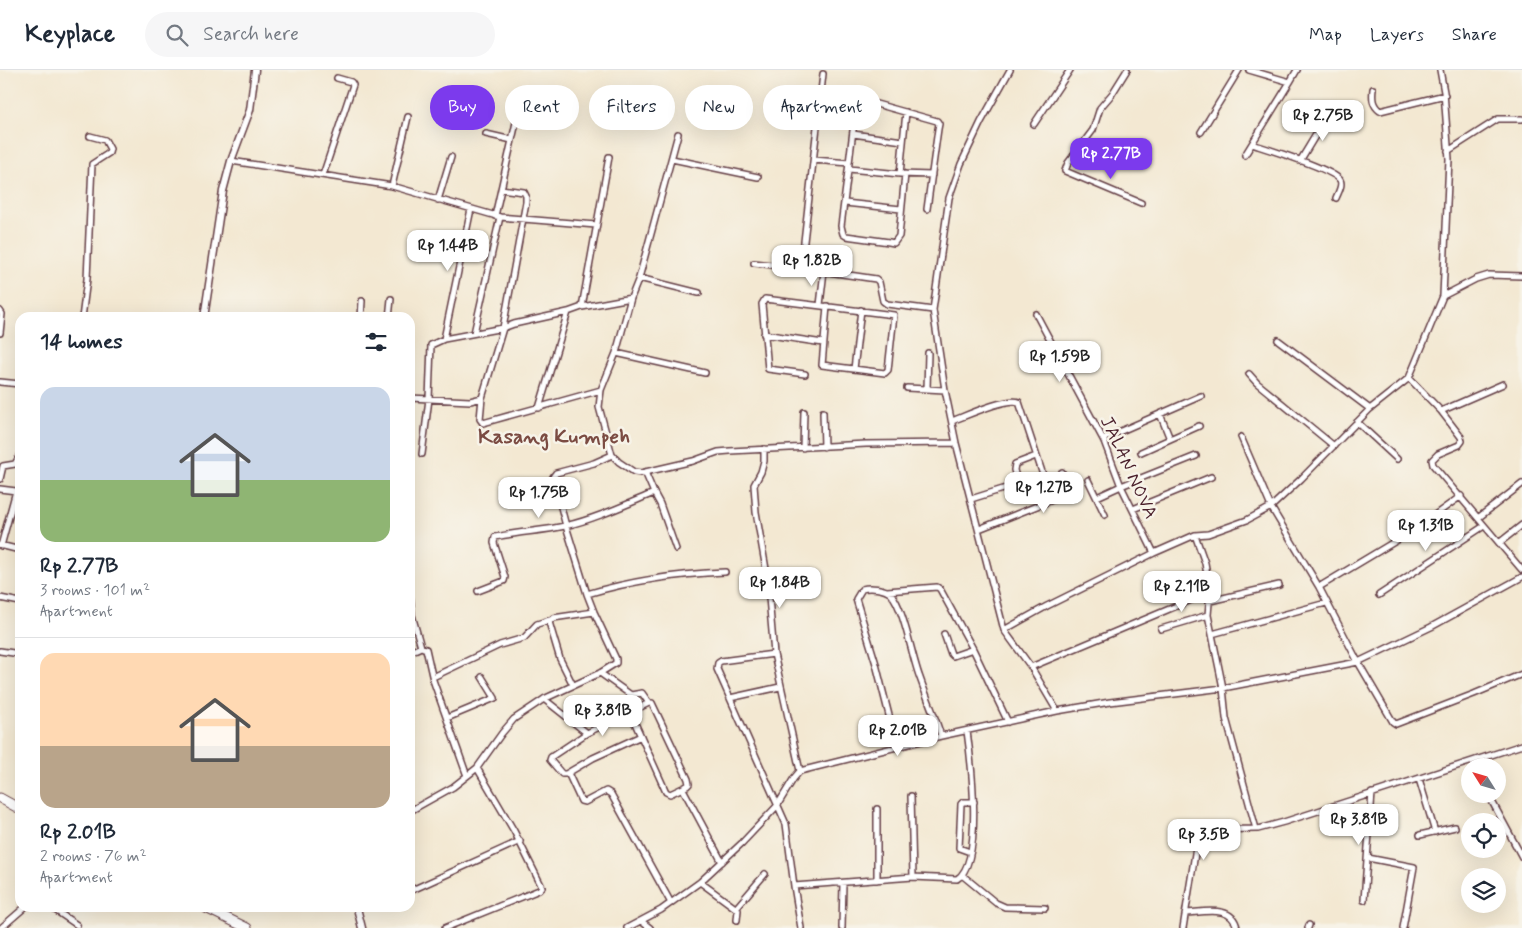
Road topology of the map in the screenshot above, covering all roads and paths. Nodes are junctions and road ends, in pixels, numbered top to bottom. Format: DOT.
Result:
graph roads {
  1 [pos="255,70"];
  2 [pos="1010,70"];
  3 [pos="1070,70"];
  4 [pos="1127,70"];
  5 [pos="1239,70"];
  6 [pos="1249,70"];
  7 [pos="1297,70"];
  8 [pos="1440,70"];
  9 [pos="824,74"];
  10 [pos="337,78"];
  11 [pos="1290,82"];
  12 [pos="1373,89"];
  13 [pos="1445,95"];
  14 [pos="906,112"];
  15 [pos="1329,113"];
  16 [pos="408,117"];
  17 [pos="1522,119"];
  18 [pos="1034,124"];
  19 [pos="514,130"];
  20 [pos="1201,132"];
  21 [pos="486,134"];
  22 [pos="678,134"];
  23 [pos="853,134"];
  24 [pos="90,136"];
  25 [pos="512,140"];
  26 [pos="903,141"];
  27 [pos="1252,144"];
  28 [pos="1448,151"];
  29 [pos="1245,155"];
  30 [pos="451,157"];
  31 [pos="609,158"];
  32 [pos="672,159"];
  33 [pos="814,160"];
  34 [pos="231,161"];
  35 [pos="1300,161"];
  36 [pos="849,166"];
  37 [pos="903,174"];
  38 [pos="323,175"];
  39 [pos="932,175"];
  40 [pos="758,177"];
  41 [pos="392,186"];
  42 [pos="501,188"];
  43 [pos="1336,198"];
  44 [pos="438,200"];
  45 [pos="845,203"];
  46 [pos="1141,203"];
  47 [pos="471,209"];
  48 [pos="902,209"];
  49 [pos="927,209"];
  50 [pos="498,217"];
  51 [pos="523,219"];
  52 [pos="596,224"];
  53 [pos="754,263"];
  54 [pos="801,268"];
  55 [pos="824,271"];
  56 [pos="1522,276"];
  57 [pos="639,278"];
  58 [pos="699,293"];
  59 [pos="1443,296"];
  60 [pos="631,298"];
  61 [pos="391,299"];
  62 [pos="362,301"];
  63 [pos="820,305"];
  64 [pos="827,306"];
  65 [pos="582,307"];
  66 [pos="0,310"];
  67 [pos="861,310"];
  68 [pos="933,310"];
  69 [pos="83,312"];
  70 [pos="205,312"];
  71 [pos="361,312"];
  72 [pos="390,312"];
  73 [pos="568,312"];
  74 [pos="1036,314"];
  75 [pos="503,328"];
  76 [pos="474,332"];
  77 [pos="0,333"];
  78 [pos="764,334"];
  79 [pos="444,339"];
  80 [pos="1278,340"];
  81 [pos="823,343"];
  82 [pos="616,353"];
  83 [pos="928,353"];
  84 [pos="854,369"];
  85 [pos="705,373"];
  86 [pos="805,374"];
  87 [pos="1249,374"];
  88 [pos="1409,378"];
  89 [pos="0,382"];
  90 [pos="15,384"];
  91 [pos="1503,384"];
  92 [pos="907,388"];
  93 [pos="927,389"];
  94 [pos="601,390"];
  95 [pos="945,390"];
  96 [pos="1201,396"];
  97 [pos="415,398"];
  98 [pos="482,398"];
  99 [pos="429,399"];
  100 [pos="539,408"];
  101 [pos="1370,409"];
  102 [pos="1441,411"];
  103 [pos="804,412"];
  104 [pos="823,412"];
  105 [pos="1160,414"];
  106 [pos="952,421"];
  107 [pos="1357,422"];
  108 [pos="1198,426"];
  109 [pos="1241,437"];
  110 [pos="1170,439"];
  111 [pos="1104,441"];
  112 [pos="956,443"];
  113 [pos="1334,446"];
  114 [pos="824,447"];
  115 [pos="803,448"];
  116 [pos="764,449"];
  117 [pos="1142,452"];
  118 [pos="422,454"];
  119 [pos="612,455"];
  120 [pos="1036,456"];
  121 [pos="1196,456"];
  122 [pos="1397,459"];
  123 [pos="15,464"];
  124 [pos="645,472"];
  125 [pos="1062,472"];
  126 [pos="1043,475"];
  127 [pos="1211,477"];
  128 [pos="0,479"];
  129 [pos="1088,480"];
  130 [pos="1522,484"];
  131 [pos="1121,486"];
  132 [pos="0,489"];
  133 [pos="15,491"];
  134 [pos="654,493"];
  135 [pos="1461,496"];
  136 [pos="1097,497"];
  137 [pos="971,499"];
  138 [pos="15,501"];
  139 [pos="1271,506"];
  140 [pos="1133,509"];
  141 [pos="1105,515"];
  142 [pos="1478,518"];
  143 [pos="1522,525"];
  144 [pos="566,526"];
  145 [pos="1484,526"];
  146 [pos="979,529"];
  147 [pos="1195,535"];
  148 [pos="1499,543"];
  149 [pos="1,545"];
  150 [pos="15,549"];
  151 [pos="676,549"];
  152 [pos="1154,553"];
  153 [pos="1522,569"];
  154 [pos="725,572"];
  155 [pos="1522,577"];
  156 [pos="1279,585"];
  157 [pos="1319,587"];
  158 [pos="478,591"];
  159 [pos="887,591"];
  160 [pos="1210,592"];
  161 [pos="588,594"];
  162 [pos="1379,595"];
  163 [pos="0,598"];
  164 [pos="15,601"];
  165 [pos="1210,601"];
  166 [pos="1326,603"];
  167 [pos="594,612"];
  168 [pos="1208,615"];
  169 [pos="550,620"];
  170 [pos="415,628"];
  171 [pos="1161,629"];
  172 [pos="1004,630"];
  173 [pos="944,634"];
  174 [pos="1212,634"];
  175 [pos="421,647"];
  176 [pos="973,649"];
  177 [pos="415,650"];
  178 [pos="0,651"];
  179 [pos="15,653"];
  180 [pos="774,654"];
  181 [pos="1358,662"];
  182 [pos="1032,667"];
  183 [pos="600,673"];
  184 [pos="1522,674"];
  185 [pos="482,677"];
  186 [pos="433,678"];
  187 [pos="573,685"];
  188 [pos="780,687"];
  189 [pos="1223,688"];
  190 [pos="730,698"];
  191 [pos="544,699"];
  192 [pos="649,703"];
  193 [pos="1057,711"];
  194 [pos="630,712"];
  195 [pos="447,718"];
  196 [pos="1008,722"];
  197 [pos="967,731"];
  198 [pos="586,733"];
  199 [pos="641,736"];
  200 [pos="942,736"];
  201 [pos="897,747"];
  202 [pos="1521,747"];
  203 [pos="1489,758"];
  204 [pos="1461,767"];
  205 [pos="477,768"];
  206 [pos="800,771"];
  207 [pos="568,773"];
  208 [pos="467,776"];
  209 [pos="1418,779"];
  210 [pos="683,789"];
  211 [pos="1372,793"];
  212 [pos="911,796"];
  213 [pos="0,798"];
  214 [pos="974,802"];
  215 [pos="1493,803"];
  216 [pos="15,806"];
  217 [pos="777,806"];
  218 [pos="415,808"];
  219 [pos="877,809"];
  220 [pos="1455,827"];
  221 [pos="1256,829"];
  222 [pos="1435,832"];
  223 [pos="1420,835"];
  224 [pos="520,841"];
  225 [pos="970,852"];
  226 [pos="1522,857"];
  227 [pos="1368,858"];
  228 [pos="722,862"];
  229 [pos="764,874"];
  230 [pos="962,876"];
  231 [pos="913,877"];
  232 [pos="878,880"];
  233 [pos="700,882"];
  234 [pos="843,882"];
  235 [pos="794,886"];
  236 [pos="415,889"];
  237 [pos="1364,900"];
  238 [pos="671,902"];
  239 [pos="736,908"];
  240 [pos="1045,908"];
  241 [pos="19,912"];
  242 [pos="58,912"];
  243 [pos="214,912"];
  244 [pos="359,912"];
  245 [pos="1186,913"];
  246 [pos="737,920"];
  247 [pos="641,921"];
  248 [pos="77,925"];
  249 [pos="1,928"];
  250 [pos="247,928"];
  251 [pos="362,928"];
  252 [pos="445,928"];
  253 [pos="627,928"];
  254 [pos="650,928"];
  255 [pos="801,928"];
  256 [pos="842,928"];
  257 [pos="1182,928"];
  258 [pos="1237,928"];
  259 [pos="1403,928"];
  1 -- 34 [label="street"];
  2 -- 68 [label="street"];
  3 -- 18 [label="street"];
  4 -- 46 [label="street"];
  5 -- 20 [label="street"];
  6 -- 11 [label="street"];
  7 -- 11 [label="street"];
  8 -- 13 [label="street"];
  9 -- 33 [label="street"];
  10 -- 38 [label="street"];
  11 -- 27 [label="street"];
  12 -- 13 [label="street"];
  13 -- 28 [label="street"];
  14 -- 23 [label="street"];
  14 -- 26 [label="street"];
  14 -- 39 [label="street"];
  15 -- 35 [label="street"];
  16 -- 41 [label="street"];
  17 -- 28 [label="street"];
  19 -- 25 [label="street"];
  21 -- 25 [label="street"];
  22 -- 32 [label="street"];
  23 -- 26 [label="street"];
  23 -- 36 [label="street"];
  24 -- 69 [label="street"];
  25 -- 42 [label="street"];
  26 -- 37 [label="street"];
  27 -- 29 [label="street"];
  27 -- 35 [label="street"];
  28 -- 59 [label="street"];
  30 -- 44 [label="street"];
  31 -- 52 [label="street"];
  32 -- 40 [label="street"];
  32 -- 57 [label="street"];
  33 -- 36 [label="street"];
  33 -- 54 [label="street"];
  34 -- 38 [label="street"];
  34 -- 70 [label="street"];
  35 -- 43 [label="street"];
  36 -- 37 [label="street"];
  36 -- 45 [label="street"];
  37 -- 39 [label="street"];
  37 -- 48 [label="street"];
  38 -- 41 [label="street"];
  39 -- 49 [label="street"];
  41 -- 44 [label="street"];
  42 -- 50 [label="street"];
  42 -- 51 [label="street"];
  44 -- 47 [label="street"];
  45 -- 48 [label="street"];
  45 -- 48 [label="street"];
  47 -- 50 [label="street"];
  47 -- 79 [label="street"];
  50 -- 51 [label="street"];
  50 -- 76 [label="street"];
  51 -- 52 [label="street"];
  51 -- 75 [label="street"];
  52 -- 65 [label="street"];
  53 -- 54 [label="street"];
  54 -- 55 [label="street"];
  55 -- 63 [label="street"];
  55 -- 68 [label="street"];
  56 -- 59 [label="street"];
  57 -- 58 [label="street"];
  57 -- 60 [label="street"];
  59 -- 88 [label="street"];
  60 -- 65 [label="street"];
  60 -- 82 [label="street"];
  61 -- 72 [label="street"];
  62 -- 71 [label="street"];
  63 -- 64 [label="street"];
  63 -- 78 [label="street"];
  64 -- 67 [label="street"];
  64 -- 81 [label="street"];
  65 -- 73 [label="street"];
  66 -- 77 [label="street"];
  67 -- 84 [label="street"];
  67 -- 84 [label="street"];
  68 -- 95 [label="street"];
  73 -- 75 [label="street"];
  73 -- 100 [label="street"];
  74 -- 111 [label="street, JALAN NOVA"];
  75 -- 76 [label="street"];
  75 -- 98 [label="street"];
  76 -- 79 [label="street"];
  78 -- 81 [label="street"];
  78 -- 86 [label="street"];
  79 -- 99 [label="street"];
  80 -- 101 [label="street"];
  81 -- 84 [label="street"];
  82 -- 85 [label="street"];
  82 -- 94 [label="street"];
  83 -- 93 [label="street"];
  87 -- 113 [label="street"];
  88 -- 101 [label="street"];
  88 -- 102 [label="street"];
  89 -- 90 [label="street"];
  91 -- 102 [label="street"];
  92 -- 93 [label="street"];
  93 -- 95 [label="street"];
  94 -- 100 [label="street"];
  94 -- 119 [label="street"];
  95 -- 106 [label="street"];
  96 -- 105 [label="street"];
  97 -- 99 [label="street"];
  98 -- 99 [label="street"];
  98 -- 100 [label="street"];
  99 -- 118 [label="street"];
  101 -- 107 [label="street"];
  102 -- 135 [label="street"];
  103 -- 115 [label="street"];
  104 -- 114 [label="street"];
  105 -- 110 [label="street"];
  105 -- 111 [label="street"];
  106 -- 112 [label="street"];
  106 -- 120 [label="street"];
  107 -- 113 [label="street"];
  107 -- 122 [label="street"];
  108 -- 110 [label="street"];
  109 -- 139 [label="street"];
  110 -- 117 [label="street"];
  111 -- 131 [label="street, JALAN NOVA"];
  112 -- 114 [label="street"];
  112 -- 137 [label="street"];
  113 -- 139 [label="street"];
  114 -- 115 [label="street"];
  115 -- 116 [label="street"];
  116 -- 124 [label="street"];
  116 -- 180 [label="street"];
  119 -- 124 [label="street"];
  119 -- 144 [label="street"];
  120 -- 126 [label="street"];
  120 -- 137 [label="street"];
  121 -- 131 [label="street"];
  123 -- 128 [label="street"];
  124 -- 134 [label="street"];
  125 -- 146 [label="street"];
  127 -- 140 [label="street"];
  129 -- 136 [label="street"];
  130 -- 142 [label="street"];
  131 -- 136 [label="street"];
  131 -- 140 [label="street, JALAN NOVA"];
  132 -- 133 [label="street"];
  134 -- 144 [label="street"];
  134 -- 151 [label="street"];
  135 -- 142 [label="street"];
  135 -- 157 [label="street"];
  136 -- 141 [label="street"];
  137 -- 146 [label="street"];
  138 -- 149 [label="street"];
  139 -- 147 [label="street"];
  139 -- 157 [label="street"];
  140 -- 152 [label="street, JALAN NOVA"];
  142 -- 145 [label="street"];
  143 -- 148 [label="street"];
  144 -- 158 [label="street"];
  144 -- 161 [label="street"];
  145 -- 148 [label="street"];
  145 -- 162 [label="street"];
  146 -- 172 [label="street"];
  147 -- 152 [label="street"];
  147 -- 160 [label="street"];
  148 -- 153 [label="street"];
  149 -- 150 [label="street"];
  152 -- 172 [label="street"];
  154 -- 161 [label="street"];
  155 -- 181 [label="street"];
  156 -- 165 [label="street"];
  157 -- 166 [label="street"];
  159 -- 176 [label="street"];
  159 -- 200 [label="street"];
  159 -- 201 [label="street"];
  160 -- 165 [label="street"];
  160 -- 182 [label="street"];
  161 -- 167 [label="street"];
  163 -- 164 [label="street"];
  165 -- 168 [label="street"];
  166 -- 174 [label="street"];
  166 -- 181 [label="street"];
  167 -- 169 [label="street"];
  167 -- 183 [label="street"];
  168 -- 171 [label="street"];
  168 -- 174 [label="street"];
  169 -- 186 [label="street"];
  169 -- 187 [label="street"];
  170 -- 175 [label="street"];
  172 -- 182 [label="street"];
  173 -- 176 [label="street"];
  174 -- 189 [label="street"];
  175 -- 177 [label="street"];
  175 -- 186 [label="street"];
  176 -- 196 [label="street"];
  178 -- 179 [label="street"];
  180 -- 188 [label="street"];
  180 -- 190 [label="street"];
  181 -- 184 [label="street"];
  181 -- 189 [label="street"];
  182 -- 193 [label="street"];
  183 -- 187 [label="street"];
  183 -- 192 [label="street"];
  185 -- 195 [label="street"];
  186 -- 195 [label="street"];
  187 -- 191 [label="street"];
  188 -- 190 [label="street"];
  188 -- 206 [label="street"];
  189 -- 193 [label="street"];
  189 -- 221 [label="street"];
  190 -- 217 [label="street"];
  191 -- 198 [label="street"];
  191 -- 205 [label="street"];
  192 -- 194 [label="street"];
  192 -- 210 [label="street"];
  193 -- 196 [label="street"];
  194 -- 198 [label="street"];
  194 -- 199 [label="street"];
  195 -- 208 [label="street"];
  196 -- 197 [label="street"];
  197 -- 200 [label="street"];
  197 -- 214 [label="street"];
  198 -- 207 [label="street"];
  199 -- 207 [label="street"];
  199 -- 210 [label="street"];
  200 -- 201 [label="street"];
  201 -- 206 [label="street"];
  202 -- 203 [label="street"];
  204 -- 209 [label="street"];
  205 -- 208 [label="street"];
  205 -- 224 [label="street"];
  206 -- 217 [label="street"];
  207 -- 238 [label="street"];
  208 -- 218 [label="street"];
  209 -- 211 [label="street"];
  209 -- 222 [label="street"];
  210 -- 228 [label="street"];
  211 -- 221 [label="street"];
  211 -- 227 [label="street"];
  212 -- 231 [label="street"];
  213 -- 216 [label="highway"];
  214 -- 225 [label="street"];
  214 -- 225 [label="street"];
  215 -- 226 [label="street"];
  217 -- 228 [label="street"];
  217 -- 235 [label="street"];
  219 -- 232 [label="street"];
  220 -- 222 [label="street"];
  221 -- 245 [label="street"];
  222 -- 223 [label="street"];
  224 -- 236 [label="street"];
  224 -- 252 [label="street"];
  225 -- 230 [label="street"];
  227 -- 237 [label="street"];
  227 -- 259 [label="street"];
  228 -- 233 [label="street"];
  229 -- 239 [label="street"];
  230 -- 231 [label="street"];
  230 -- 240 [label="street"];
  231 -- 232 [label="street"];
  232 -- 234 [label="street"];
  233 -- 238 [label="street"];
  233 -- 239 [label="street"];
  234 -- 235 [label="street"];
  234 -- 256 [label="street"];
  235 -- 255 [label="street"];
  238 -- 247 [label="street"];
  239 -- 246 [label="street"];
  241 -- 249 [label="street"];
  242 -- 248 [label="street"];
  243 -- 250 [label="highway"];
  244 -- 251 [label="street"];
  245 -- 257 [label="street"];
  245 -- 258 [label="street"];
  247 -- 253 [label="street"];
  247 -- 254 [label="street"];
}
